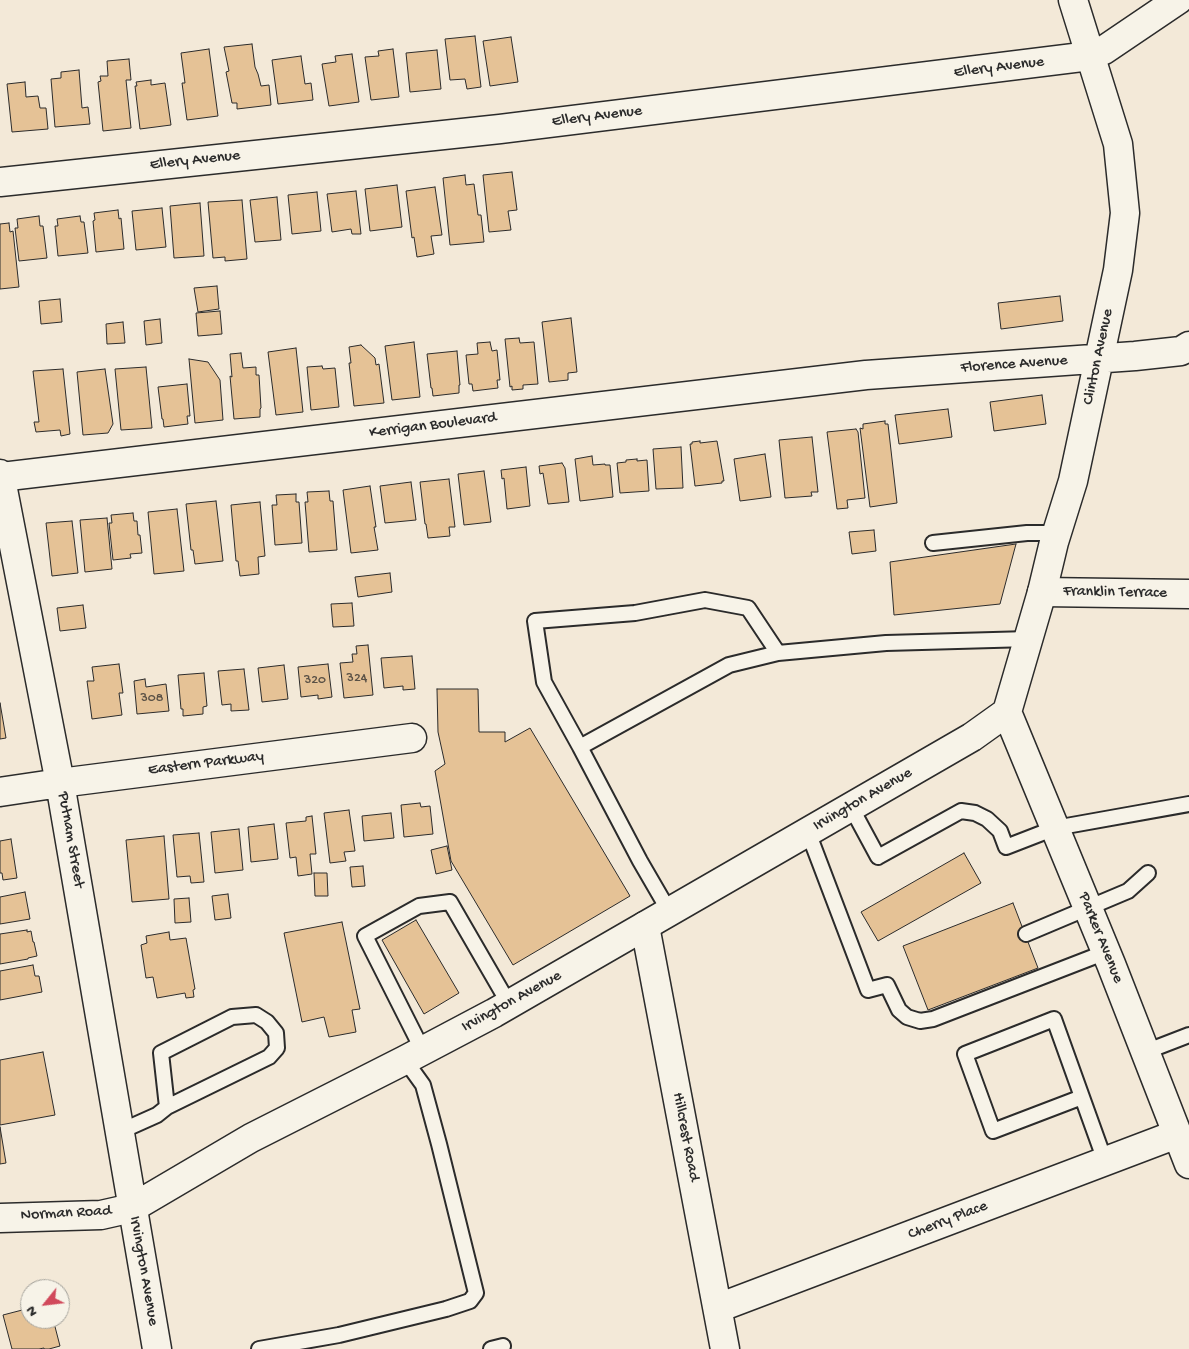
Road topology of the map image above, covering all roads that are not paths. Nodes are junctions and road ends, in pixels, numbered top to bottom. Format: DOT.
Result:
graph roads {
  1 [pos="1073,0"];
  2 [pos="1178,0"];
  3 [pos="1090,56"];
  4 [pos="0,182"];
  5 [pos="1189,346"];
  6 [pos="1098,359"];
  7 [pos="866,375"];
  8 [pos="0,476"];
  9 [pos="1057,533"];
  10 [pos="933,542"];
  11 [pos="1042,592"];
  12 [pos="1189,594"];
  13 [pos="1029,639"];
  14 [pos="778,654"];
  15 [pos="1007,712"];
  16 [pos="412,738"];
  17 [pos="580,747"];
  18 [pos="60,782"];
  19 [pos="0,792"];
  20 [pos="1189,804"];
  21 [pos="851,807"];
  22 [pos="1055,828"];
  23 [pos="808,832"];
  24 [pos="1148,873"];
  25 [pos="1088,909"];
  26 [pos="669,911"];
  27 [pos="644,926"];
  28 [pos="1026,934"];
  29 [pos="1106,952"];
  30 [pos="509,1004"];
  31 [pos="1189,1035"];
  32 [pos="1145,1052"];
  33 [pos="414,1055"];
  34 [pos="1082,1097"];
  35 [pos="167,1107"];
  36 [pos="119,1132"];
  37 [pos="1177,1134"];
  38 [pos="1105,1161"];
  39 [pos="1189,1164"];
  40 [pos="132,1208"];
  41 [pos="0,1218"];
  42 [pos="718,1308"];
  43 [pos="157,1349"];
  44 [pos="259,1349"];
  45 [pos="725,1349"];
  1 -- 3 [label="street, Clinton Avenue"];
  2 -- 3 [label="street, Ellery Avenue"];
  3 -- 4 [label="street, Ellery Avenue"];
  3 -- 6 [label="street, Clinton Avenue"];
  5 -- 6 [label="street, Florence Avenue"];
  6 -- 7 [label="street, Florence Avenue"];
  6 -- 9 [label="street, Clinton Avenue"];
  7 -- 8 [label="street, Kerrigan Boulevard"];
  8 -- 18 [label="street, Putnam Street"];
  9 -- 10 [label="lane"];
  9 -- 11 [label="street, Clinton Avenue"];
  11 -- 12 [label="street, Franklin Terrace"];
  11 -- 13 [label="street, Clinton Avenue"];
  13 -- 14 [label="lane"];
  13 -- 15 [label="street, Clinton Avenue"];
  14 -- 17 [label="lane"];
  14 -- 17 [label="lane"];
  15 -- 21 [label="street, Irvington Avenue"];
  15 -- 22 [label="street, Parker Avenue"];
  16 -- 18 [label="street, Eastern Parkway"];
  17 -- 26 [label="lane"];
  18 -- 19 [label="street, Eastern Parkway"];
  18 -- 36 [label="street, Putnam Street"];
  20 -- 22 [label="lane"];
  21 -- 22 [label="lane"];
  21 -- 23 [label="street, Irvington Avenue"];
  22 -- 25 [label="street, Parker Avenue"];
  23 -- 26 [label="street, Irvington Avenue"];
  23 -- 29 [label="lane"];
  24 -- 25 [label="lane"];
  25 -- 28 [label="lane"];
  25 -- 29 [label="street, Parker Avenue"];
  26 -- 27 [label="street, Irvington Avenue"];
  27 -- 30 [label="street, Irvington Avenue"];
  27 -- 42 [label="street, Hillcrest Road"];
  29 -- 32 [label="street, Parker Avenue"];
  30 -- 33 [label="street, Irvington Avenue"];
  30 -- 33 [label="lane"];
  31 -- 32 [label="lane"];
  32 -- 37 [label="street, Parker Avenue"];
  33 -- 40 [label="street, Irvington Avenue"];
  33 -- 44 [label="lane"];
  34 -- 34 [label="lane"];
  34 -- 38 [label="lane"];
  35 -- 35 [label="lane"];
  35 -- 36 [label="lane"];
  36 -- 40 [label="street, Putnam Street"];
  37 -- 38 [label="street, Cherry Place"];
  37 -- 39 [label="street, Parker Avenue"];
  38 -- 42 [label="street, Cherry Place"];
  40 -- 41 [label="street, Norman Road"];
  40 -- 43 [label="street, Irvington Avenue"];
  42 -- 45 [label="street, Hillcrest Road"];
}
